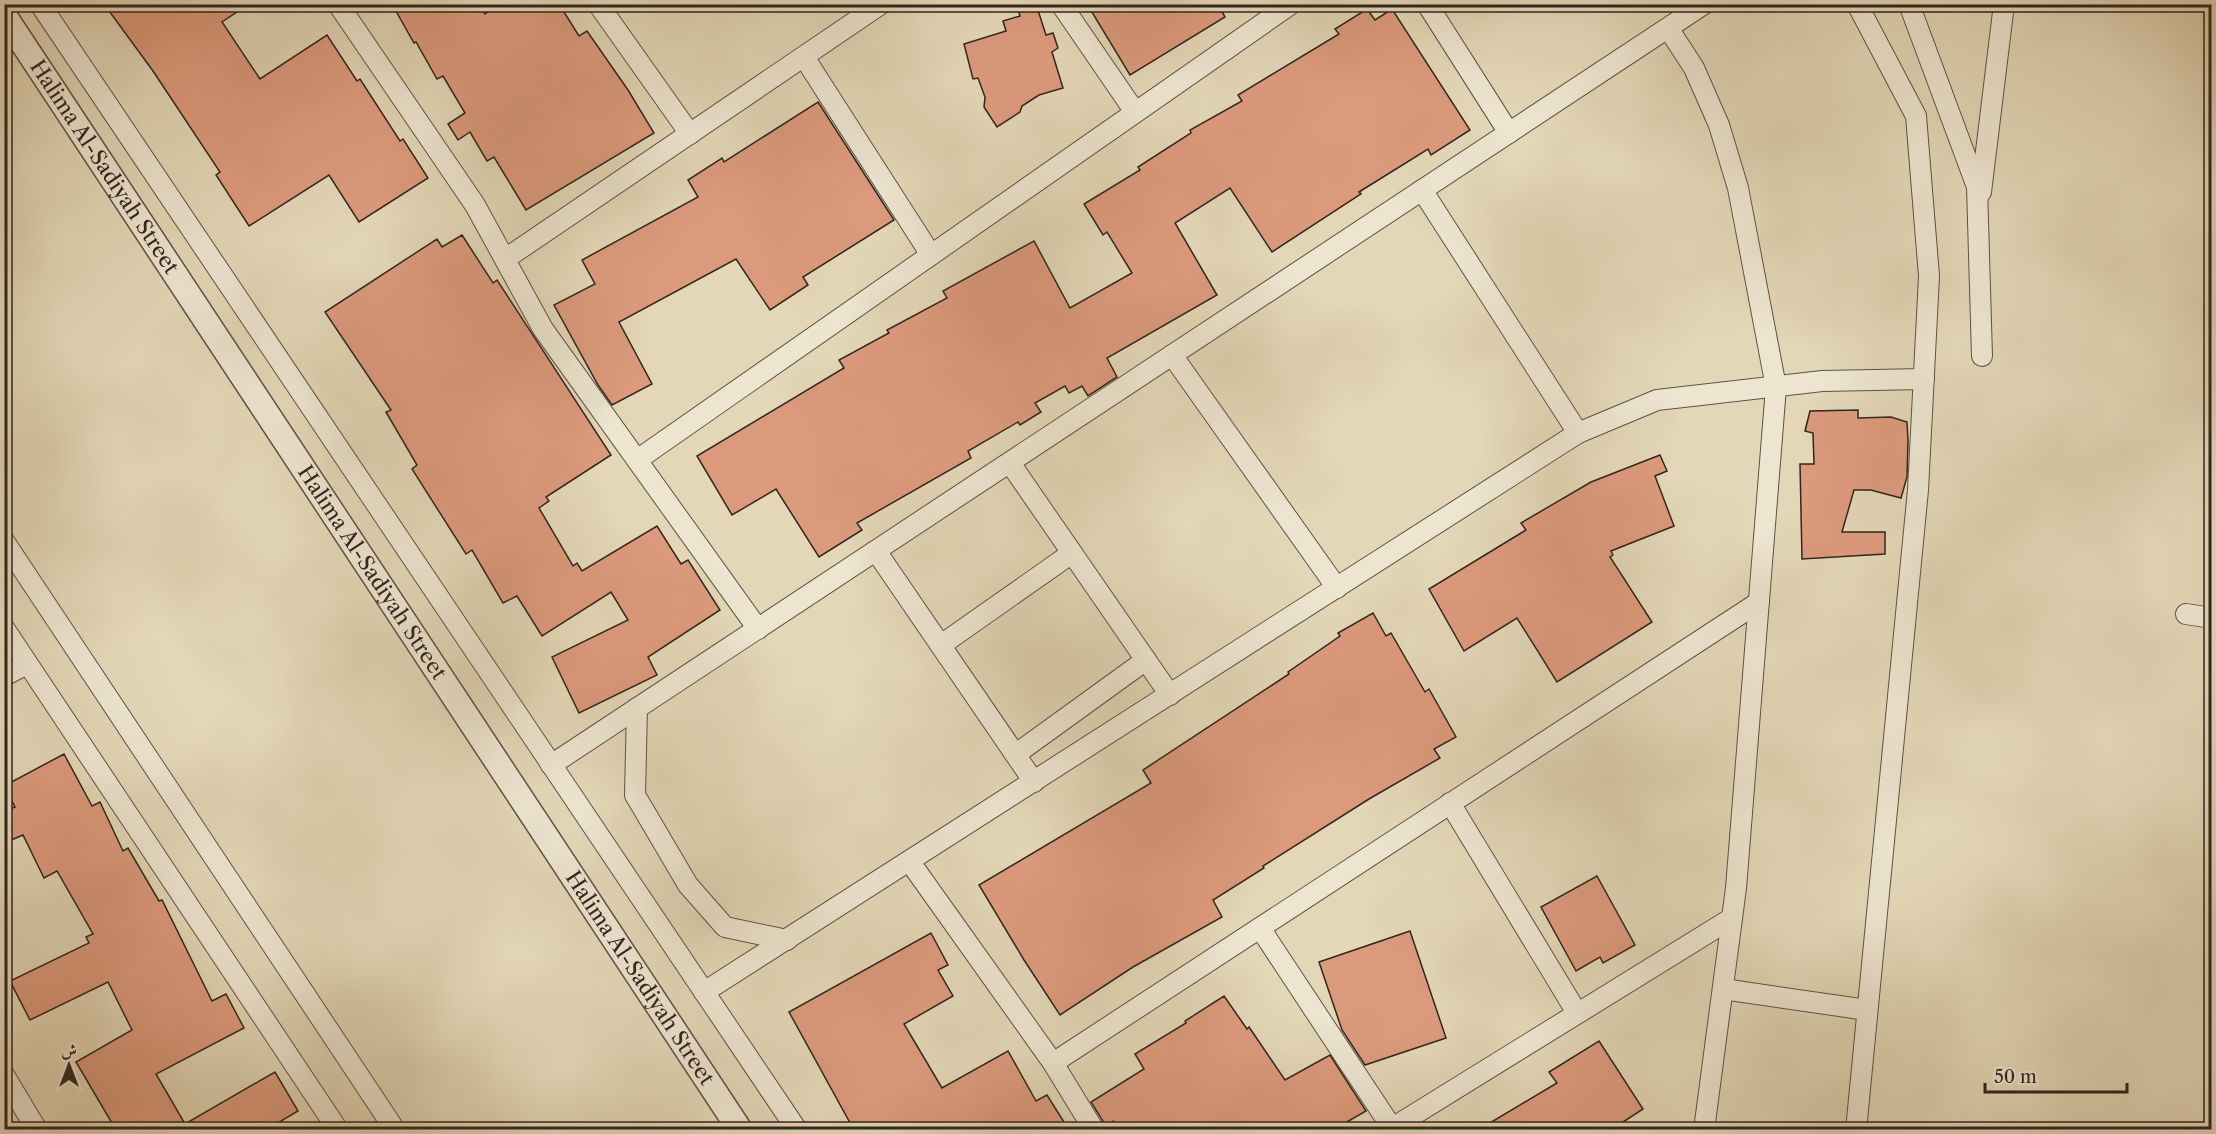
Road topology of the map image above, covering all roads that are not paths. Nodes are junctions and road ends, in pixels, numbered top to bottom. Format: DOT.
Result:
graph roads {
  1 [pos="40,4"];
  2 [pos="338,4"];
  3 [pos="598,4"];
  4 [pos="881,4"];
  5 [pos="1061,4"];
  6 [pos="1291,4"];
  7 [pos="1427,4"];
  8 [pos="1857,4"];
  9 [pos="1909,4"];
  10 [pos="2004,4"];
  11 [pos="1694,7"];
  12 [pos="4,15"];
  13 [pos="1668,28"];
  14 [pos="804,57"];
  15 [pos="1135,112"];
  16 [pos="1509,133"];
  17 [pos="690,134"];
  18 [pos="1422,190"];
  19 [pos="1978,219"];
  20 [pos="931,255"];
  21 [pos="505,259"];
  22 [pos="1172,355"];
  23 [pos="1982,356"];
  24 [pos="1924,379"];
  25 [pos="1776,387"];
  26 [pos="1578,433"];
  27 [pos="637,460"];
  28 [pos="1010,463"];
  29 [pos="4,542"];
  30 [pos="876,551"];
  31 [pos="1072,553"];
  32 [pos="1337,588"];
  33 [pos="1759,602"];
  34 [pos="2186,614"];
  35 [pos="2211,618"];
  36 [pos="4,628"];
  37 [pos="758,628"];
  38 [pos="941,645"];
  39 [pos="1146,660"];
  40 [pos="27,664"];
  41 [pos="4,676"];
  42 [pos="1170,695"];
  43 [pos="637,708"];
  44 [pos="1016,754"];
  45 [pos="551,765"];
  46 [pos="1034,782"];
  47 [pos="1450,803"];
  48 [pos="910,862"];
  49 [pos="1732,918"];
  50 [pos="1260,928"];
  51 [pos="787,940"];
  52 [pos="1723,989"];
  53 [pos="704,992"];
  54 [pos="1867,1010"];
  55 [pos="1577,1013"];
  56 [pos="1053,1063"];
  57 [pos="4,1075"];
  58 [pos="1390,1129"];
  59 [pos="37,1130"];
  60 [pos="338,1130"];
  61 [pos="395,1130"];
  62 [pos="740,1130"];
  63 [pos="797,1130"];
  64 [pos="1094,1130"];
  65 [pos="1704,1130"];
  66 [pos="1856,1130"];
  1 -- 45 [label="street"];
  2 -- 21 [label="street"];
  3 -- 17 [label="street"];
  4 -- 14 [label="street"];
  5 -- 15 [label="street"];
  6 -- 15 [label="street"];
  7 -- 16 [label="street"];
  8 -- 24 [label="street"];
  9 -- 19 [label="street"];
  10 -- 19 [label="street"];
  11 -- 13 [label="street"];
  12 -- 62 [label="street, Halima Al-Sadiyah Street"];
  13 -- 16 [label="street"];
  13 -- 25 [label="street"];
  14 -- 17 [label="street"];
  14 -- 20 [label="street"];
  15 -- 20 [label="street"];
  16 -- 18 [label="street"];
  17 -- 21 [label="street"];
  18 -- 22 [label="street"];
  18 -- 26 [label="street"];
  19 -- 23 [label="street"];
  20 -- 27 [label="street"];
  21 -- 27 [label="street"];
  22 -- 28 [label="street"];
  22 -- 32 [label="street"];
  24 -- 25 [label="street"];
  24 -- 54 [label="street"];
  25 -- 26 [label="street"];
  25 -- 33 [label="street"];
  26 -- 32 [label="street"];
  27 -- 37 [label="street"];
  28 -- 30 [label="street"];
  28 -- 31 [label="street"];
  29 -- 61 [label="street"];
  30 -- 37 [label="street"];
  30 -- 38 [label="street"];
  31 -- 38 [label="street"];
  31 -- 39 [label="street"];
  32 -- 42 [label="street"];
  33 -- 47 [label="street"];
  33 -- 49 [label="street"];
  34 -- 35 [label="street"];
  36 -- 40 [label="street"];
  37 -- 43 [label="street"];
  38 -- 44 [label="street"];
  39 -- 42 [label="street"];
  39 -- 44 [label="street"];
  40 -- 41 [label="street"];
  40 -- 60 [label="street"];
  42 -- 46 [label="street"];
  43 -- 45 [label="street"];
  43 -- 51 [label="street"];
  44 -- 46 [label="street"];
  45 -- 53 [label="street"];
  46 -- 48 [label="street"];
  47 -- 50 [label="street"];
  47 -- 55 [label="street"];
  48 -- 51 [label="street"];
  48 -- 56 [label="street"];
  49 -- 52 [label="street"];
  49 -- 55 [label="street"];
  50 -- 56 [label="street"];
  50 -- 58 [label="street"];
  51 -- 53 [label="street"];
  52 -- 54 [label="street"];
  52 -- 65 [label="street"];
  53 -- 63 [label="street"];
  54 -- 66 [label="street"];
  55 -- 58 [label="street"];
  56 -- 64 [label="street"];
  57 -- 59 [label="street"];
}
